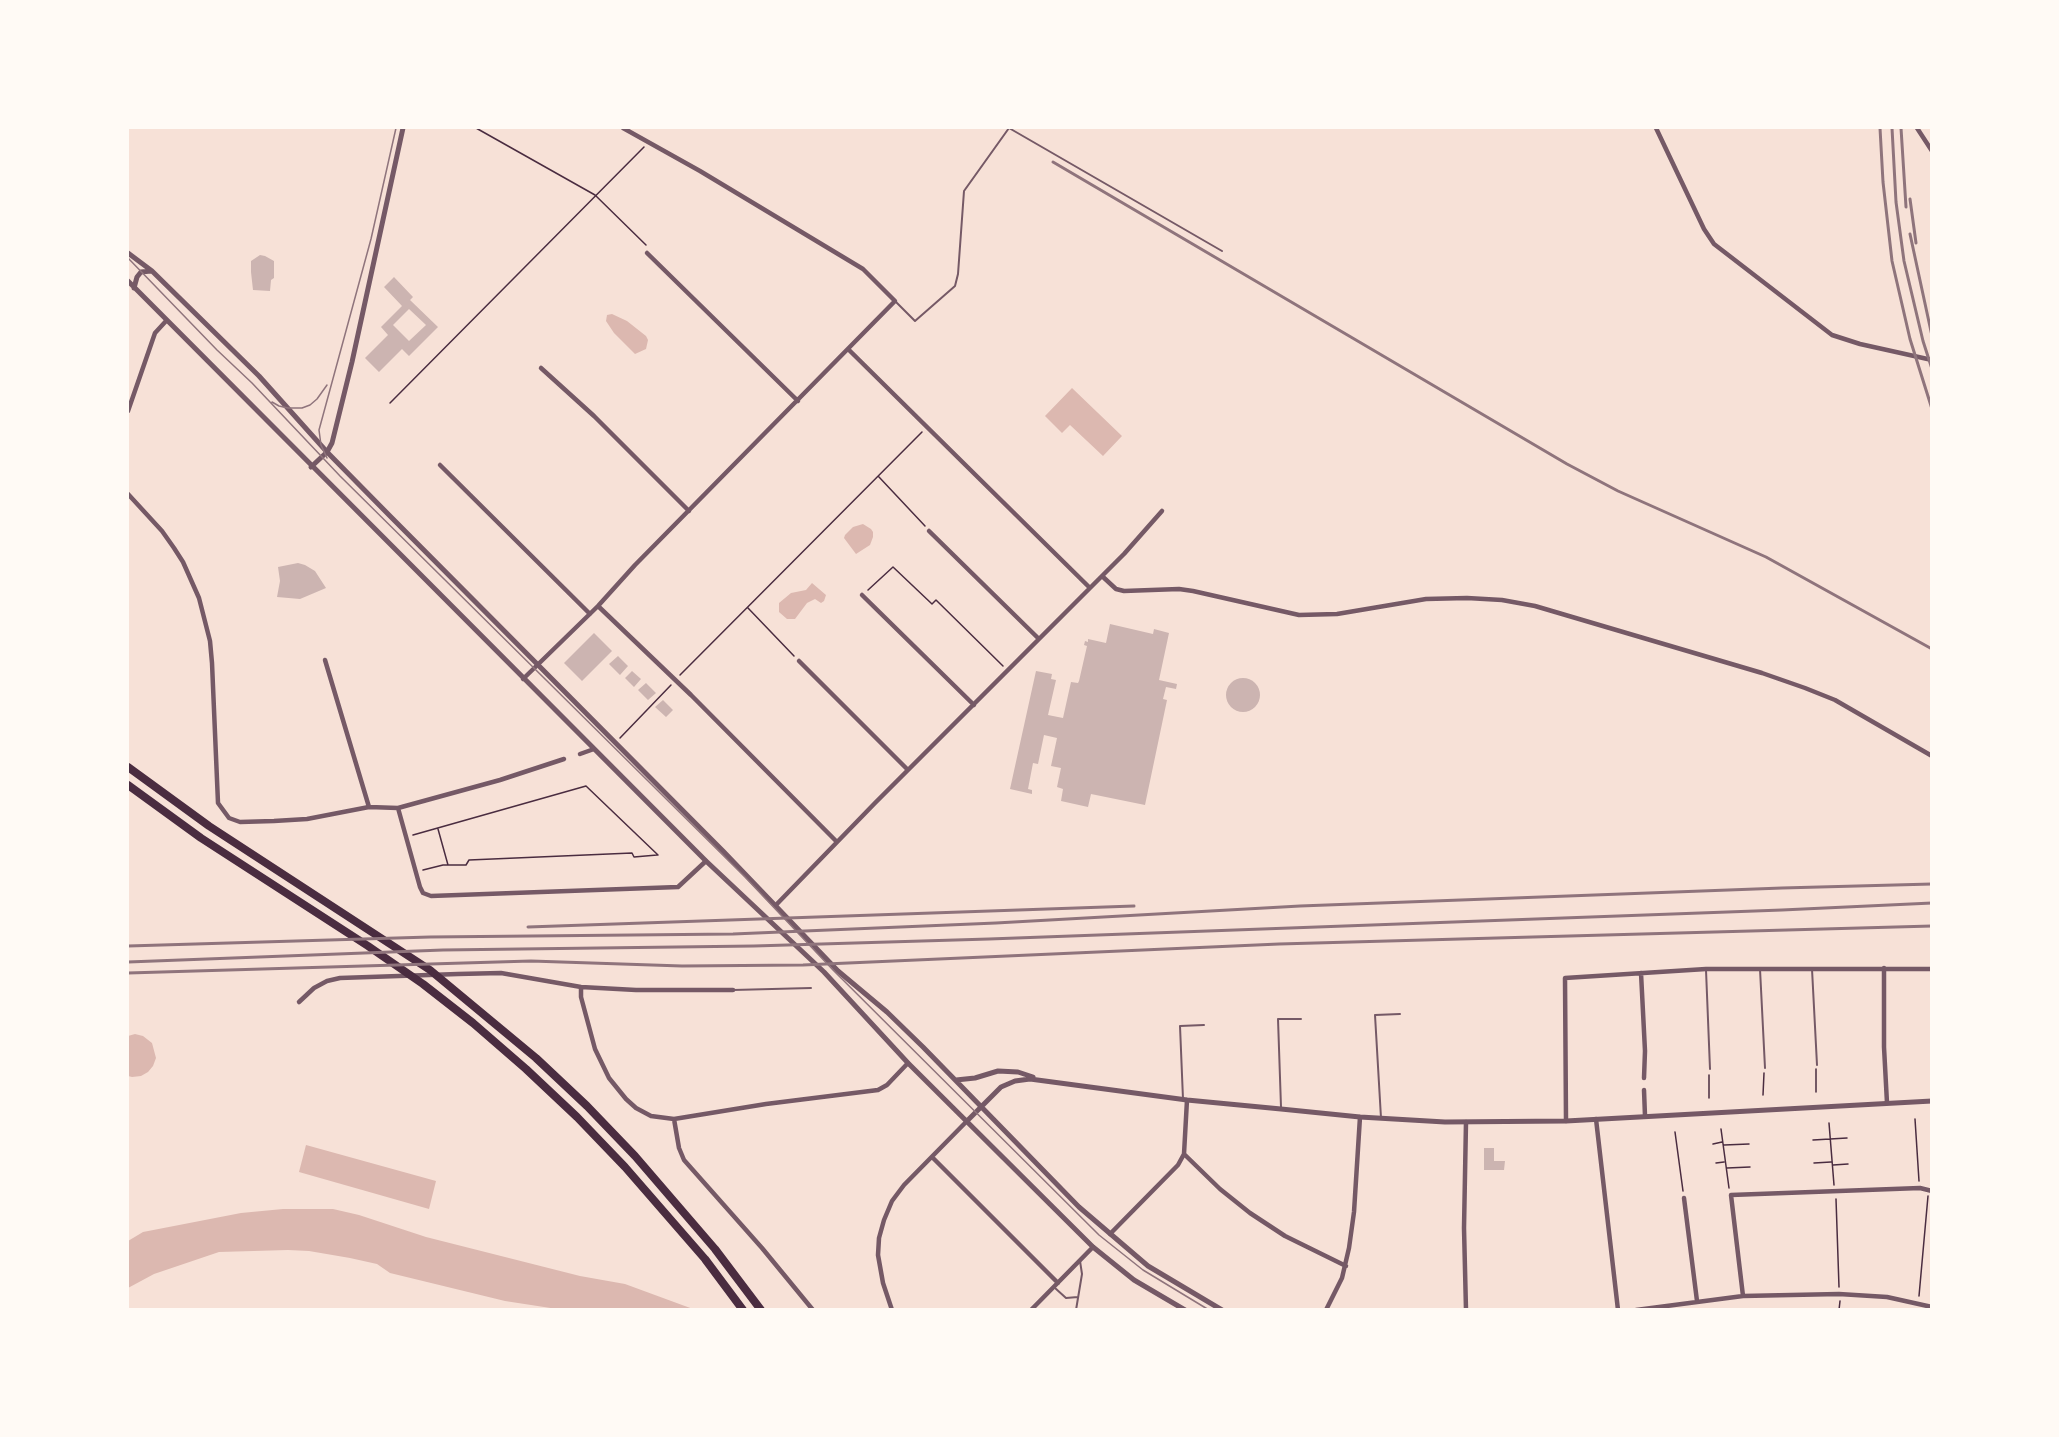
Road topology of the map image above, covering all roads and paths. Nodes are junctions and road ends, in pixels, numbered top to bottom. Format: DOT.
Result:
graph roads {
  1 [pos="403,128"];
  2 [pos="476,128"];
  3 [pos="623,128"];
  4 [pos="1009,128"];
  5 [pos="1656,128"];
  6 [pos="1917,128"];
  7 [pos="649,142"];
  8 [pos="1932,151"];
  9 [pos="595,195"];
  10 [pos="1222,251"];
  11 [pos="128,253"];
  12 [pos="647,253"];
  13 [pos="153,271"];
  14 [pos="128,281"];
  15 [pos="134,288"];
  16 [pos="895,301"];
  17 [pos="166,321"];
  18 [pos="848,349"];
  19 [pos="1932,360"];
  20 [pos="541,368"];
  21 [pos="798,401"];
  22 [pos="390,403"];
  23 [pos="128,411"];
  24 [pos="927,427"];
  25 [pos="327,452"];
  26 [pos="440,465"];
  27 [pos="311,467"];
  28 [pos="879,476"];
  29 [pos="128,494"];
  30 [pos="1162,511"];
  31 [pos="689,512"];
  32 [pos="929,531"];
  33 [pos="1102,576"];
  34 [pos="1090,588"];
  35 [pos="862,595"];
  36 [pos="598,606"];
  37 [pos="747,607"];
  38 [pos="590,614"];
  39 [pos="1039,639"];
  40 [pos="325,660"];
  41 [pos="799,661"];
  42 [pos="538,664"];
  43 [pos="1008,671"];
  44 [pos="524,679"];
  45 [pos="676,680"];
  46 [pos="974,705"];
  47 [pos="620,738"];
  48 [pos="594,749"];
  49 [pos="580,754"];
  50 [pos="1932,756"];
  51 [pos="564,759"];
  52 [pos="128,767"];
  53 [pos="908,770"];
  54 [pos="128,785"];
  55 [pos="369,807"];
  56 [pos="398,808"];
  57 [pos="437,828"];
  58 [pos="406,837"];
  59 [pos="837,842"];
  60 [pos="706,861"];
  61 [pos="448,865"];
  62 [pos="416,872"];
  63 [pos="775,906"];
  64 [pos="1811,968"];
  65 [pos="1884,968"];
  66 [pos="1706,969"];
  67 [pos="1760,969"];
  68 [pos="1932,969"];
  69 [pos="1641,973"];
  70 [pos="581,987"];
  71 [pos="811,988"];
  72 [pos="733,990"];
  73 [pos="299,1002"];
  74 [pos="1400,1014"];
  75 [pos="1301,1018"];
  76 [pos="1204,1025"];
  77 [pos="908,1063"];
  78 [pos="1817,1065"];
  79 [pos="1765,1068"];
  80 [pos="1710,1069"];
  81 [pos="1644,1078"];
  82 [pos="1039,1079"];
  83 [pos="956,1080"];
  84 [pos="1644,1090"];
  85 [pos="1816,1092"];
  86 [pos="1763,1095"];
  87 [pos="1709,1098"];
  88 [pos="1185,1099"];
  89 [pos="1932,1101"];
  90 [pos="1887,1103"];
  91 [pos="981,1106"];
  92 [pos="1281,1110"];
  93 [pos="1645,1116"];
  94 [pos="1360,1117"];
  95 [pos="1381,1118"];
  96 [pos="674,1119"];
  97 [pos="1596,1119"];
  98 [pos="1915,1119"];
  99 [pos="1566,1120"];
  100 [pos="967,1121"];
  101 [pos="1466,1122"];
  102 [pos="1829,1123"];
  103 [pos="1721,1129"];
  104 [pos="1676,1132"];
  105 [pos="1847,1138"];
  106 [pos="1830,1139"];
  107 [pos="1813,1140"];
  108 [pos="1723,1143"];
  109 [pos="1713,1144"];
  110 [pos="1749,1144"];
  111 [pos="1184,1154"];
  112 [pos="932,1157"];
  113 [pos="1725,1161"];
  114 [pos="1716,1163"];
  115 [pos="1814,1163"];
  116 [pos="1832,1164"];
  117 [pos="1848,1164"];
  118 [pos="1750,1167"];
  119 [pos="1726,1168"];
  120 [pos="1920,1188"];
  121 [pos="1835,1190"];
  122 [pos="1930,1190"];
  123 [pos="1731,1195"];
  124 [pos="1684,1198"];
  125 [pos="1110,1234"];
  126 [pos="1093,1247"];
  127 [pos="1080,1261"];
  128 [pos="1346,1266"];
  129 [pos="1056,1285"];
  130 [pos="1839,1294"];
  131 [pos="1743,1296"];
  132 [pos="1078,1297"];
  133 [pos="1697,1301"];
  134 [pos="1918,1302"];
  135 [pos="1932,1306"];
  136 [pos="743,1310"];
  137 [pos="761,1310"];
  138 [pos="813,1310"];
  139 [pos="892,1310"];
  140 [pos="1031,1310"];
  141 [pos="1076,1310"];
  142 [pos="1185,1310"];
  143 [pos="1222,1310"];
  144 [pos="1326,1310"];
  145 [pos="1466,1310"];
  146 [pos="1618,1310"];
  147 [pos="1636,1310"];
  148 [pos="1839,1310"];
  1 -- 25 [label="street"];
  2 -- 9 [label="path"];
  3 -- 7 [label="street"];
  4 -- 10 [label="lane"];
  4 -- 16 [label="lane"];
  5 -- 19 [label="street"];
  6 -- 8 [label="street"];
  7 -- 9 [label="path"];
  7 -- 16 [label="street"];
  9 -- 12 [label="path"];
  9 -- 22 [label="path"];
  11 -- 13 [label="street"];
  12 -- 21 [label="street"];
  13 -- 15 [label="street"];
  13 -- 25 [label="street"];
  14 -- 15 [label="street"];
  15 -- 17 [label="street"];
  16 -- 18 [label="street"];
  17 -- 23 [label="street"];
  17 -- 27 [label="street"];
  18 -- 21 [label="street"];
  18 -- 24 [label="street"];
  20 -- 31 [label="street"];
  21 -- 31 [label="street"];
  24 -- 28 [label="path"];
  24 -- 34 [label="street"];
  25 -- 27 [label="street"];
  25 -- 42 [label="street"];
  26 -- 38 [label="street"];
  27 -- 44 [label="street"];
  28 -- 32 [label="path"];
  28 -- 37 [label="path"];
  29 -- 55 [label="street"];
  30 -- 33 [label="street"];
  31 -- 36 [label="street"];
  32 -- 39 [label="street"];
  33 -- 34 [label="street"];
  33 -- 50 [label="street"];
  34 -- 39 [label="street"];
  35 -- 43 [label="path"];
  35 -- 46 [label="street"];
  36 -- 38 [label="street"];
  36 -- 45 [label="street"];
  37 -- 41 [label="path"];
  37 -- 45 [label="path"];
  38 -- 42 [label="street"];
  39 -- 43 [label="street"];
  40 -- 55 [label="street"];
  41 -- 53 [label="street"];
  42 -- 44 [label="street"];
  42 -- 63 [label="street"];
  43 -- 46 [label="street"];
  44 -- 48 [label="street"];
  45 -- 47 [label="path"];
  45 -- 59 [label="street"];
  46 -- 53 [label="street"];
  48 -- 49 [label="street"];
  48 -- 60 [label="street"];
  51 -- 56 [label="street"];
  52 -- 137 [label="highway"];
  53 -- 59 [label="street"];
  54 -- 136 [label="highway"];
  55 -- 56 [label="street"];
  56 -- 58 [label="street"];
  57 -- 58 [label="path"];
  57 -- 61 [label="path"];
  57 -- 61 [label="path"];
  58 -- 62 [label="street"];
  59 -- 63 [label="street"];
  60 -- 62 [label="street"];
  60 -- 77 [label="street"];
  61 -- 62 [label="path"];
  63 -- 83 [label="street"];
  64 -- 65 [label="street"];
  64 -- 67 [label="street"];
  64 -- 78 [label="lane"];
  65 -- 68 [label="street"];
  65 -- 90 [label="street"];
  66 -- 67 [label="street"];
  66 -- 69 [label="street"];
  66 -- 80 [label="lane"];
  67 -- 79 [label="lane"];
  69 -- 81 [label="street"];
  69 -- 99 [label="street"];
  70 -- 72 [label="street"];
  70 -- 73 [label="street"];
  70 -- 96 [label="street"];
  71 -- 72 [label="lane"];
  74 -- 95 [label="lane"];
  75 -- 92 [label="lane"];
  76 -- 88 [label="lane"];
  77 -- 96 [label="street"];
  77 -- 100 [label="street"];
  78 -- 85 [label="path"];
  79 -- 86 [label="path"];
  80 -- 87 [label="path"];
  82 -- 83 [label="street"];
  82 -- 88 [label="street"];
  82 -- 91 [label="street"];
  83 -- 91 [label="street"];
  84 -- 93 [label="street"];
  88 -- 92 [label="street"];
  88 -- 111 [label="street"];
  89 -- 90 [label="street"];
  90 -- 93 [label="street"];
  91 -- 100 [label="street"];
  91 -- 125 [label="street"];
  92 -- 94 [label="street"];
  93 -- 97 [label="street"];
  94 -- 95 [label="street"];
  94 -- 128 [label="street"];
  95 -- 101 [label="street"];
  96 -- 138 [label="street"];
  97 -- 99 [label="street"];
  97 -- 146 [label="street"];
  98 -- 120 [label="path"];
  99 -- 101 [label="street"];
  100 -- 112 [label="street"];
  100 -- 126 [label="street"];
  101 -- 145 [label="street"];
  102 -- 106 [label="path"];
  103 -- 108 [label="path"];
  104 -- 124 [label="path"];
  105 -- 106 [label="path"];
  106 -- 107 [label="path"];
  106 -- 116 [label="path"];
  108 -- 109 [label="path"];
  108 -- 110 [label="path"];
  108 -- 113 [label="path"];
  111 -- 125 [label="street"];
  111 -- 128 [label="street"];
  112 -- 129 [label="street"];
  112 -- 139 [label="street"];
  113 -- 114 [label="path"];
  113 -- 119 [label="path"];
  115 -- 116 [label="path"];
  116 -- 117 [label="path"];
  116 -- 121 [label="path"];
  118 -- 119 [label="path"];
  119 -- 123 [label="path"];
  120 -- 121 [label="street"];
  120 -- 122 [label="street"];
  121 -- 123 [label="street"];
  121 -- 130 [label="path"];
  122 -- 134 [label="path"];
  123 -- 131 [label="street"];
  124 -- 133 [label="street"];
  125 -- 143 [label="street"];
  126 -- 127 [label="street"];
  126 -- 142 [label="street"];
  127 -- 129 [label="street"];
  127 -- 132 [label="lane"];
  128 -- 144 [label="street"];
  129 -- 132 [label="lane"];
  129 -- 140 [label="street"];
  130 -- 131 [label="street"];
  130 -- 134 [label="street"];
  130 -- 148 [label="path"];
  131 -- 133 [label="street"];
  132 -- 141 [label="lane"];
  133 -- 147 [label="street"];
  134 -- 135 [label="street"];
}
